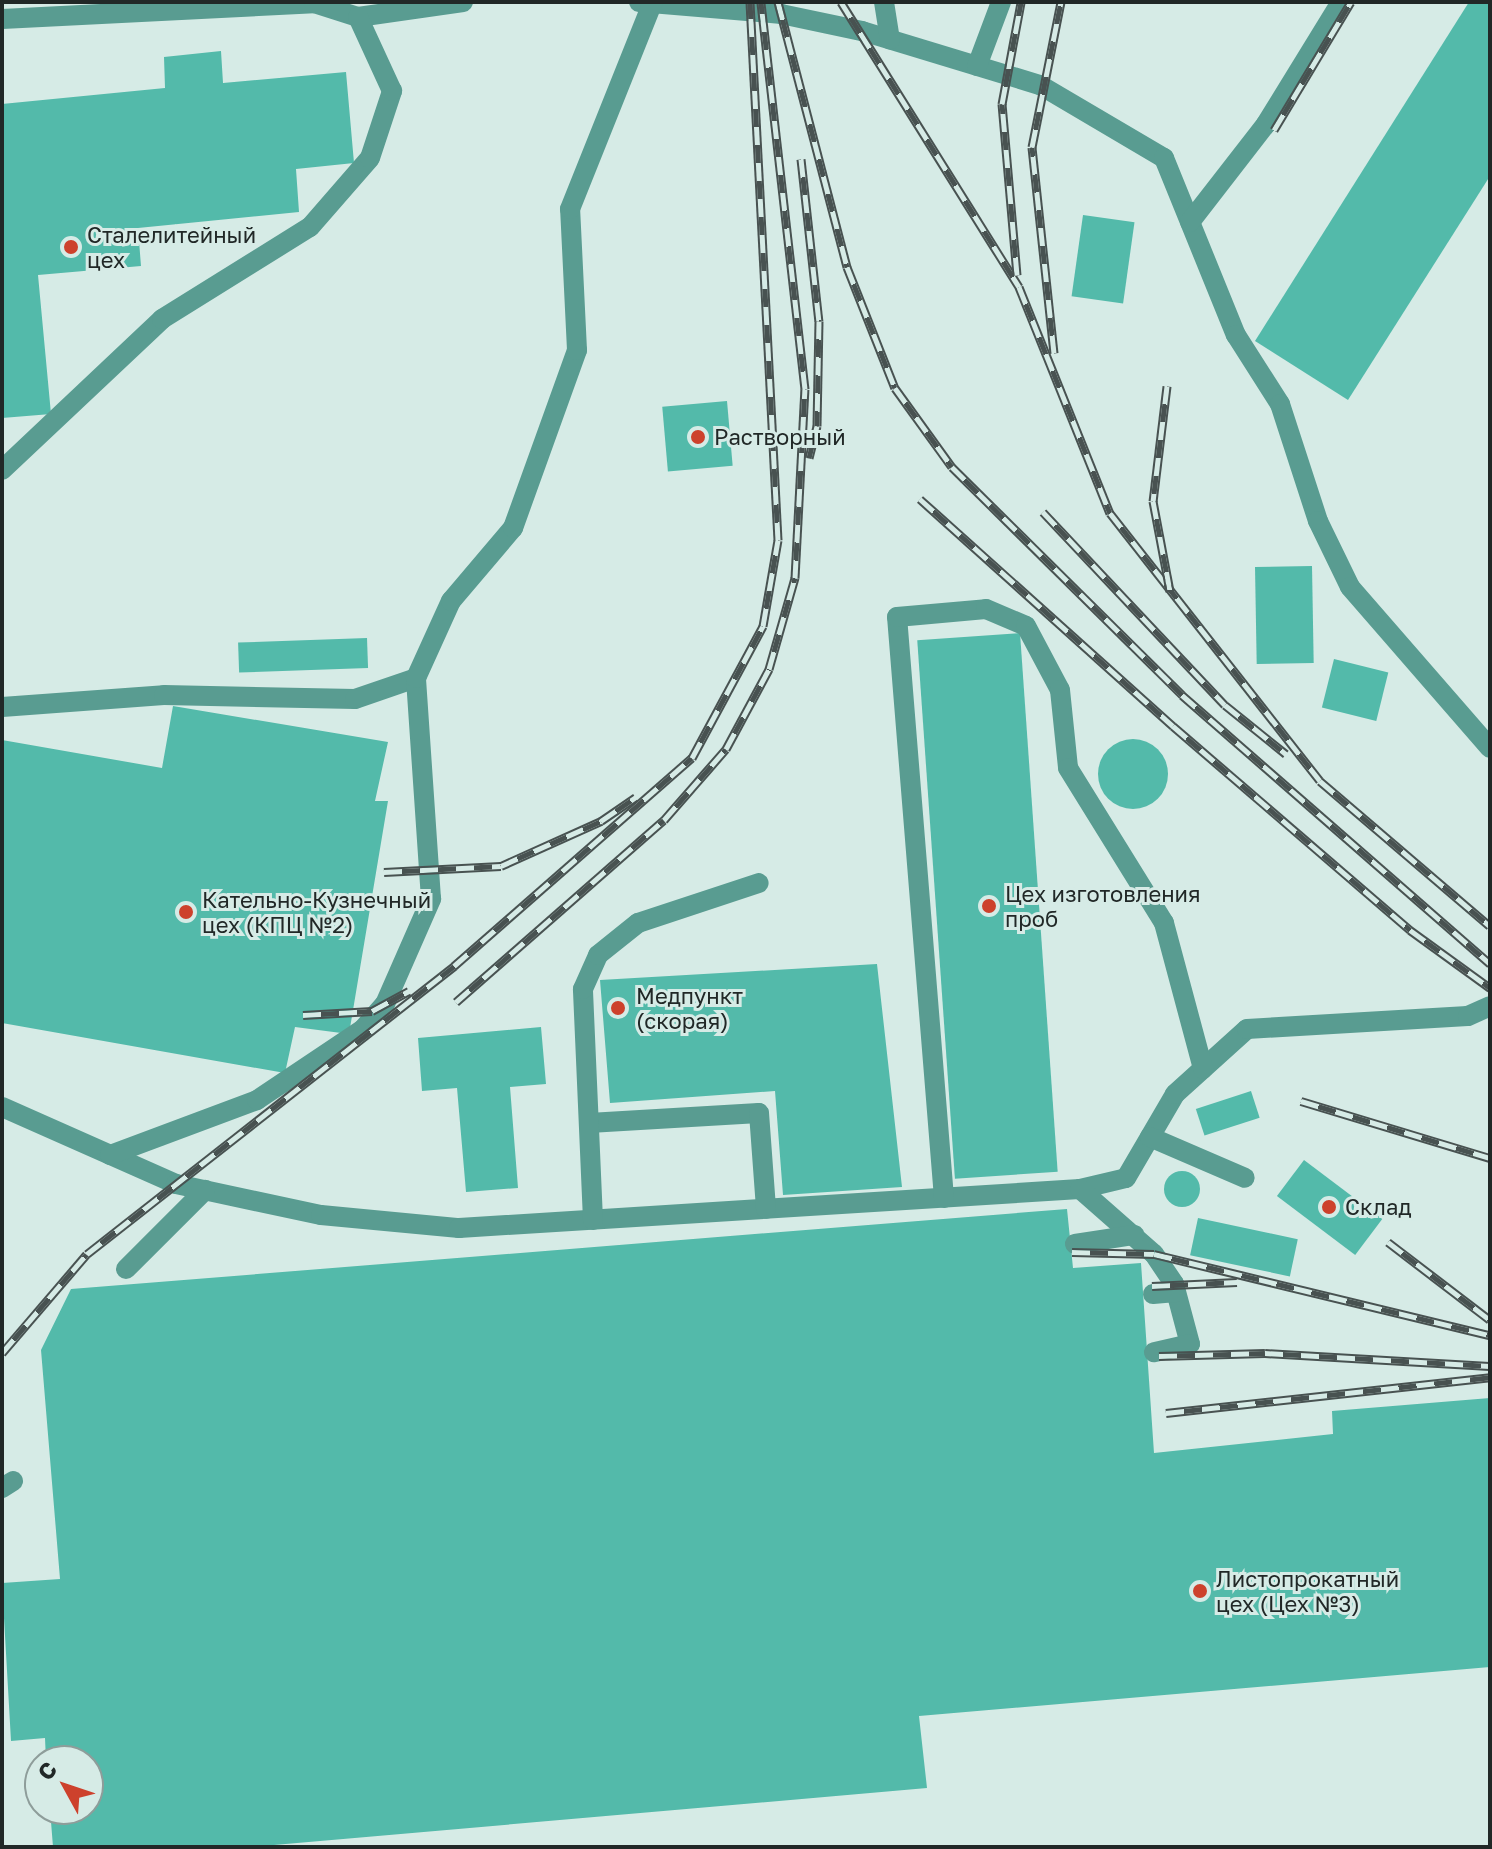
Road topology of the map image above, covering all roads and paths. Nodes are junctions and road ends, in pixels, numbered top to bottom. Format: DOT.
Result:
graph roads {
  1 [pos="463,2"];
  2 [pos="884,2"];
  3 [pos="1001,2"];
  4 [pos="1341,2"];
  5 [pos="648,3"];
  6 [pos="358,17"];
  7 [pos="2,19"];
  8 [pos="890,40"];
  9 [pos="977,66"];
  10 [pos="1190,222"];
  11 [pos="2,470"];
  12 [pos="416,678"];
  13 [pos="2,707"];
  14 [pos="1490,748"];
  15 [pos="759,883"];
  16 [pos="1490,1006"];
  17 [pos="1468,1016"];
  18 [pos="1490,1025"];
  19 [pos="1203,1069"];
  20 [pos="2,1107"];
  21 [pos="589,1123"];
  22 [pos="1150,1137"];
  23 [pos="110,1155"];
  24 [pos="1245,1178"];
  25 [pos="1080,1189"];
  26 [pos="205,1190"];
  27 [pos="944,1198"];
  28 [pos="766,1209"];
  29 [pos="593,1220"];
  30 [pos="1134,1235"];
  31 [pos="1075,1244"];
  32 [pos="126,1269"];
  33 [pos="1176,1292"];
  34 [pos="1153,1294"];
  35 [pos="1154,1352"];
  1 -- 6 [label="lane"];
  2 -- 8 [label="lane"];
  3 -- 9 [label="lane"];
  4 -- 10 [label="lane"];
  5 -- 8 [label="lane"];
  5 -- 12 [label="lane"];
  6 -- 7 [label="lane"];
  6 -- 11 [label="lane"];
  8 -- 9 [label="lane"];
  9 -- 10 [label="lane"];
  10 -- 14 [label="lane"];
  12 -- 13 [label="lane"];
  12 -- 23 [label="lane"];
  15 -- 21 [label="lane"];
  16 -- 17 [label="lane"];
  17 -- 18 [label="lane"];
  17 -- 19 [label="lane"];
  19 -- 22 [label="lane"];
  19 -- 27 [label="lane"];
  20 -- 23 [label="lane"];
  21 -- 28 [label="lane"];
  21 -- 29 [label="lane"];
  22 -- 24 [label="lane"];
  22 -- 25 [label="lane"];
  23 -- 26 [label="lane"];
  25 -- 27 [label="lane"];
  25 -- 30 [label="lane"];
  26 -- 29 [label="lane"];
  26 -- 32 [label="lane"];
  27 -- 28 [label="lane"];
  28 -- 29 [label="lane"];
  30 -- 31 [label="lane"];
  30 -- 33 [label="lane"];
  33 -- 34 [label="lane"];
  33 -- 35 [label="lane"];
}
